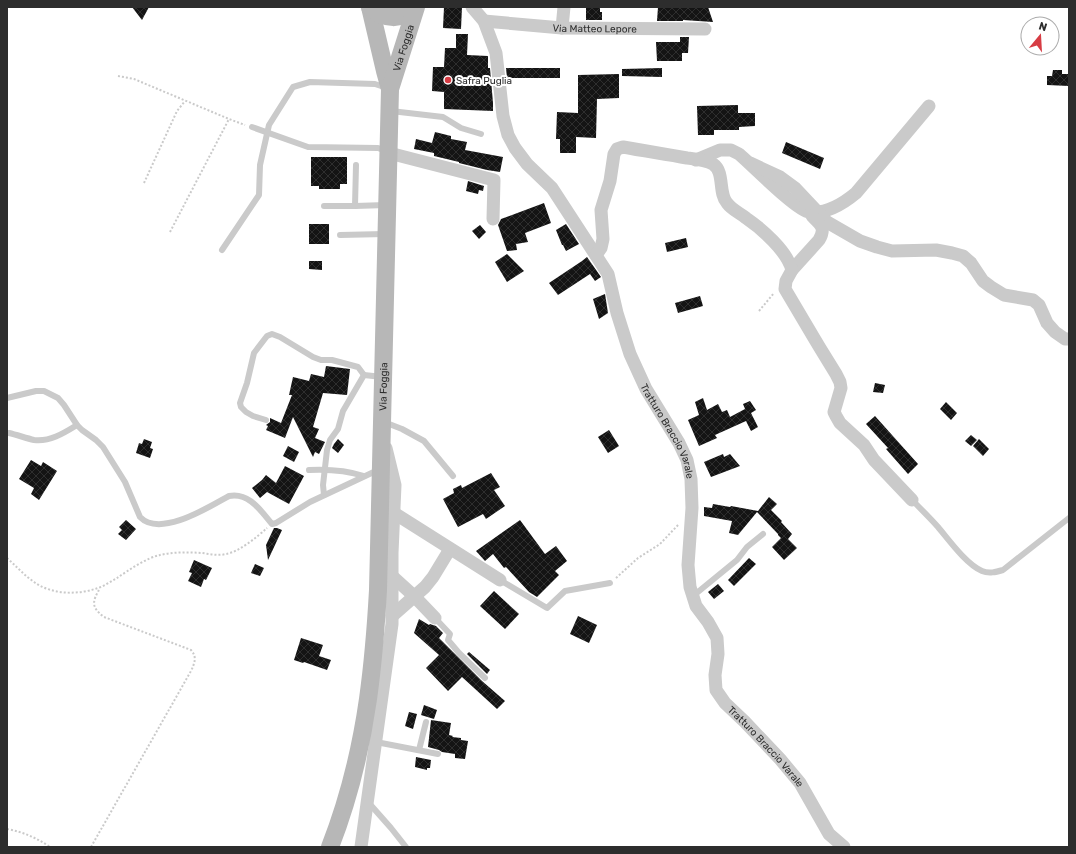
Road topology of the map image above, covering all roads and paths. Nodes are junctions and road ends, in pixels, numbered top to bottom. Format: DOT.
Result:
graph roads {
  1 [pos="370,7"];
  2 [pos="416,7"];
  3 [pos="472,7"];
  4 [pos="564,7"];
  5 [pos="484,21"];
  6 [pos="562,28"];
  7 [pos="705,29"];
  8 [pos="118,76"];
  9 [pos="390,89"];
  10 [pos="185,101"];
  11 [pos="929,106"];
  12 [pos="390,111"];
  13 [pos="229,120"];
  14 [pos="252,128"];
  15 [pos="266,133"];
  16 [pos="481,134"];
  17 [pos="389,153"];
  18 [pos="696,160"];
  19 [pos="356,165"];
  20 [pos="144,183"];
  21 [pos="388,205"];
  22 [pos="324,206"];
  23 [pos="355,206"];
  24 [pos="813,212"];
  25 [pos="493,219"];
  26 [pos="170,232"];
  27 [pos="387,234"];
  28 [pos="340,235"];
  29 [pos="222,250"];
  30 [pos="596,255"];
  31 [pos="792,270"];
  32 [pos="1069,339"];
  33 [pos="364,375"];
  34 [pos="384,377"];
  35 [pos="7,398"];
  36 [pos="266,420"];
  37 [pos="77,425"];
  38 [pos="383,427"];
  39 [pos="9,433"];
  40 [pos="382,469"];
  41 [pos="309,470"];
  42 [pos="325,470"];
  43 [pos="364,476"];
  44 [pos="453,476"];
  45 [pos="324,495"];
  46 [pos="912,500"];
  47 [pos="692,508"];
  48 [pos="394,513"];
  49 [pos="1069,518"];
  50 [pos="272,524"];
  51 [pos="764,534"];
  52 [pos="450,549"];
  53 [pos="7,558"];
  54 [pos="392,576"];
  55 [pos="500,580"];
  56 [pos="610,583"];
  57 [pos="100,588"];
  58 [pos="414,596"];
  59 [pos="693,596"];
  60 [pos="392,616"];
  61 [pos="435,618"];
  62 [pos="485,678"];
  63 [pos="426,722"];
  64 [pos="376,742"];
  65 [pos="419,750"];
  66 [pos="438,754"];
  67 [pos="367,801"];
  68 [pos="7,829"];
  69 [pos="50,847"];
  70 [pos="91,847"];
  71 [pos="330,847"];
  72 [pos="362,847"];
  73 [pos="406,847"];
  74 [pos="844,847"];
  1 -- 2 [label="main road, Via Foggia"];
  1 -- 9 [label="main road, Via Foggia"];
  2 -- 9 [label="main road, Via Foggia"];
  3 -- 5 [label="street, Tratturo Braccio Varale"];
  4 -- 6 [label="street"];
  5 -- 6 [label="street, Via Matteo Lepore"];
  5 -- 30 [label="street, Tratturo Braccio Varale"];
  6 -- 7 [label="street, Via Matteo Lepore"];
  8 -- 10 [label="path"];
  9 -- 12 [label="main road, Via Foggia"];
  9 -- 15 [label="lane"];
  10 -- 13 [label="path"];
  10 -- 20 [label="path"];
  11 -- 24 [label="street"];
  12 -- 16 [label="lane"];
  12 -- 17 [label="main road, Via Foggia"];
  13 -- 14 [label="path"];
  13 -- 26 [label="path"];
  14 -- 15 [label="lane"];
  15 -- 17 [label="lane"];
  15 -- 29 [label="lane"];
  17 -- 21 [label="main road, Via Foggia"];
  17 -- 25 [label="street"];
  18 -- 24 [label="street"];
  18 -- 30 [label="street"];
  18 -- 31 [label="street"];
  19 -- 23 [label="lane"];
  21 -- 23 [label="lane"];
  21 -- 27 [label="main road, Via Foggia"];
  22 -- 23 [label="lane"];
  24 -- 31 [label="street"];
  24 -- 32 [label="street"];
  27 -- 28 [label="lane"];
  27 -- 34 [label="main road, Via Foggia"];
  30 -- 47 [label="street, Tratturo Braccio Varale"];
  31 -- 46 [label="street"];
  33 -- 34 [label="lane"];
  33 -- 36 [label="lane"];
  33 -- 42 [label="lane"];
  34 -- 38 [label="main road, Via Foggia"];
  35 -- 37 [label="lane"];
  37 -- 39 [label="lane"];
  37 -- 50 [label="lane"];
  38 -- 40 [label="main road, Via Foggia"];
  38 -- 44 [label="lane"];
  38 -- 48 [label="street"];
  40 -- 43 [label="lane"];
  40 -- 71 [label="main road, Via Foggia"];
  41 -- 42 [label="lane"];
  42 -- 43 [label="lane"];
  42 -- 45 [label="lane"];
  43 -- 45 [label="lane"];
  45 -- 50 [label="lane"];
  46 -- 49 [label="lane"];
  47 -- 56 [label="path"];
  47 -- 59 [label="street, Tratturo Braccio Varale"];
  48 -- 52 [label="street"];
  48 -- 54 [label="street"];
  50 -- 57 [label="path"];
  51 -- 59 [label="lane"];
  52 -- 55 [label="street"];
  52 -- 58 [label="street"];
  53 -- 57 [label="path"];
  54 -- 58 [label="street"];
  54 -- 60 [label="street"];
  55 -- 56 [label="lane"];
  57 -- 70 [label="path"];
  58 -- 60 [label="street"];
  58 -- 61 [label="street"];
  59 -- 74 [label="street, Tratturo Braccio Varale"];
  60 -- 64 [label="street"];
  61 -- 62 [label="lane"];
  63 -- 65 [label="lane"];
  64 -- 65 [label="lane"];
  64 -- 67 [label="street"];
  65 -- 66 [label="lane"];
  67 -- 72 [label="street"];
  67 -- 73 [label="lane"];
  68 -- 69 [label="path"];
}
